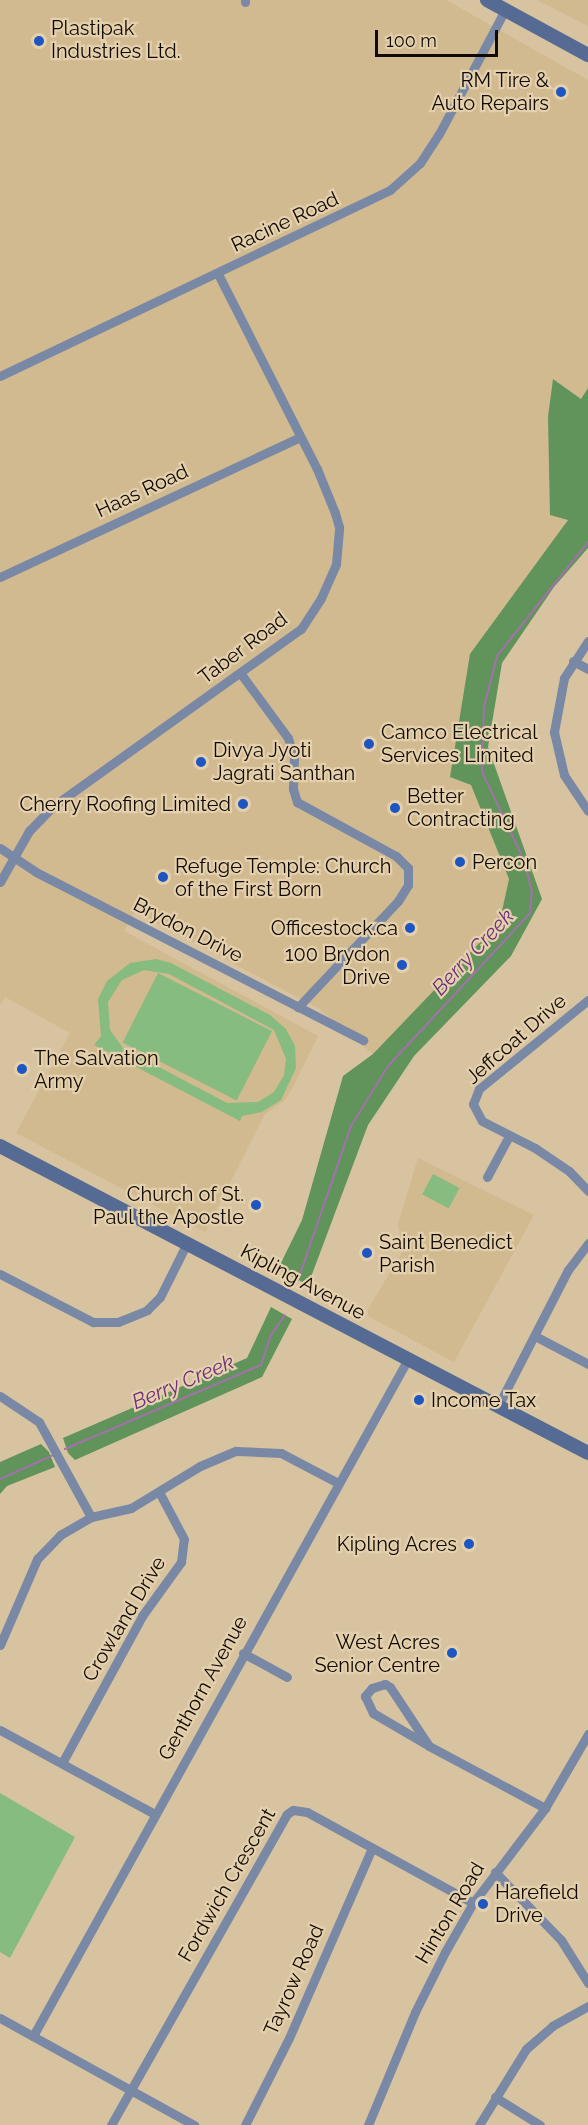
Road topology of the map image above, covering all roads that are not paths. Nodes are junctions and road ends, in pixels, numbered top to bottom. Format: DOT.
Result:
graph roads {
  1 [pos="487,0"];
  2 [pos="505,10"];
  3 [pos="588,55"];
  4 [pos="218,274"];
  5 [pos="0,376"];
  6 [pos="300,437"];
  7 [pos="0,577"];
  8 [pos="588,641"];
  9 [pos="573,661"];
  10 [pos="588,669"];
  11 [pos="241,674"];
  12 [pos="588,811"];
  13 [pos="0,848"];
  14 [pos="12,857"];
  15 [pos="0,882"];
  16 [pos="588,1000"];
  17 [pos="298,1007"];
  18 [pos="363,1040"];
  19 [pos="509,1136"];
  20 [pos="0,1146"];
  21 [pos="487,1177"];
  22 [pos="588,1191"];
  23 [pos="588,1243"];
  24 [pos="187,1244"];
  25 [pos="0,1274"];
  26 [pos="535,1336"];
  27 [pos="408,1359"];
  28 [pos="588,1364"];
  29 [pos="0,1396"];
  30 [pos="498,1406"];
  31 [pos="588,1453"];
  32 [pos="338,1483"];
  33 [pos="159,1492"];
  34 [pos="91,1517"];
  35 [pos="0,1645"];
  36 [pos="243,1653"];
  37 [pos="287,1677"];
  38 [pos="0,1730"];
  39 [pos="588,1734"];
  40 [pos="429,1746"];
  41 [pos="62,1763"];
  42 [pos="545,1808"];
  43 [pos="154,1814"];
  44 [pos="372,1848"];
  45 [pos="495,1872"];
  46 [pos="473,1903"];
  47 [pos="588,1983"];
  48 [pos="588,2006"];
  49 [pos="0,2018"];
  50 [pos="33,2036"];
  51 [pos="131,2090"];
  52 [pos="495,2097"];
  53 [pos="111,2125"];
  54 [pos="194,2125"];
  55 [pos="245,2125"];
  56 [pos="368,2125"];
  57 [pos="479,2125"];
  58 [pos="540,2125"];
  1 -- 2 [label="main road"];
  2 -- 3 [label="main road"];
  2 -- 4 [label="street, Racine Road"];
  4 -- 5 [label="street, Racine Road"];
  4 -- 6 [label="street, Taber Road"];
  6 -- 7 [label="street, Haas Road"];
  6 -- 11 [label="street, Taber Road"];
  8 -- 9 [label="street"];
  9 -- 10 [label="street"];
  9 -- 12 [label="street"];
  11 -- 14 [label="street, Taber Road"];
  11 -- 17 [label="street"];
  13 -- 14 [label="street, Brydon Drive"];
  14 -- 15 [label="street, Taber Road"];
  14 -- 17 [label="street, Brydon Drive"];
  16 -- 19 [label="street, Jeffcoat Drive"];
  17 -- 18 [label="street, Brydon Drive"];
  19 -- 21 [label="street"];
  19 -- 22 [label="street, Jeffcoat Drive"];
  20 -- 24 [label="main road, Kipling Avenue"];
  23 -- 26 [label="street"];
  24 -- 25 [label="street"];
  24 -- 27 [label="main road, Kipling Avenue"];
  26 -- 28 [label="street"];
  26 -- 30 [label="street"];
  27 -- 30 [label="main road, Kipling Avenue"];
  27 -- 32 [label="street, Genthorn Avenue"];
  29 -- 34 [label="street"];
  30 -- 31 [label="main road, Kipling Avenue"];
  32 -- 33 [label="street"];
  32 -- 36 [label="street, Genthorn Avenue"];
  33 -- 34 [label="street"];
  33 -- 41 [label="street, Crowland Drive"];
  34 -- 35 [label="street"];
  36 -- 37 [label="street"];
  36 -- 43 [label="street, Genthorn Avenue"];
  38 -- 41 [label="street"];
  39 -- 42 [label="street, Hinton Road"];
  40 -- 40 [label="street"];
  40 -- 42 [label="street"];
  41 -- 43 [label="street"];
  42 -- 45 [label="street, Hinton Road"];
  43 -- 50 [label="street, Genthorn Avenue"];
  44 -- 46 [label="street, Fordwich Crescent"];
  44 -- 51 [label="street, Fordwich Crescent"];
  44 -- 55 [label="street, Tayrow Road"];
  45 -- 46 [label="street, Hinton Road"];
  45 -- 47 [label="street"];
  46 -- 56 [label="street, Hinton Road"];
  48 -- 52 [label="street"];
  49 -- 50 [label="street"];
  50 -- 51 [label="street"];
  51 -- 53 [label="street, Fordwich Crescent"];
  51 -- 54 [label="street"];
  52 -- 57 [label="street"];
  52 -- 58 [label="street"];
}
